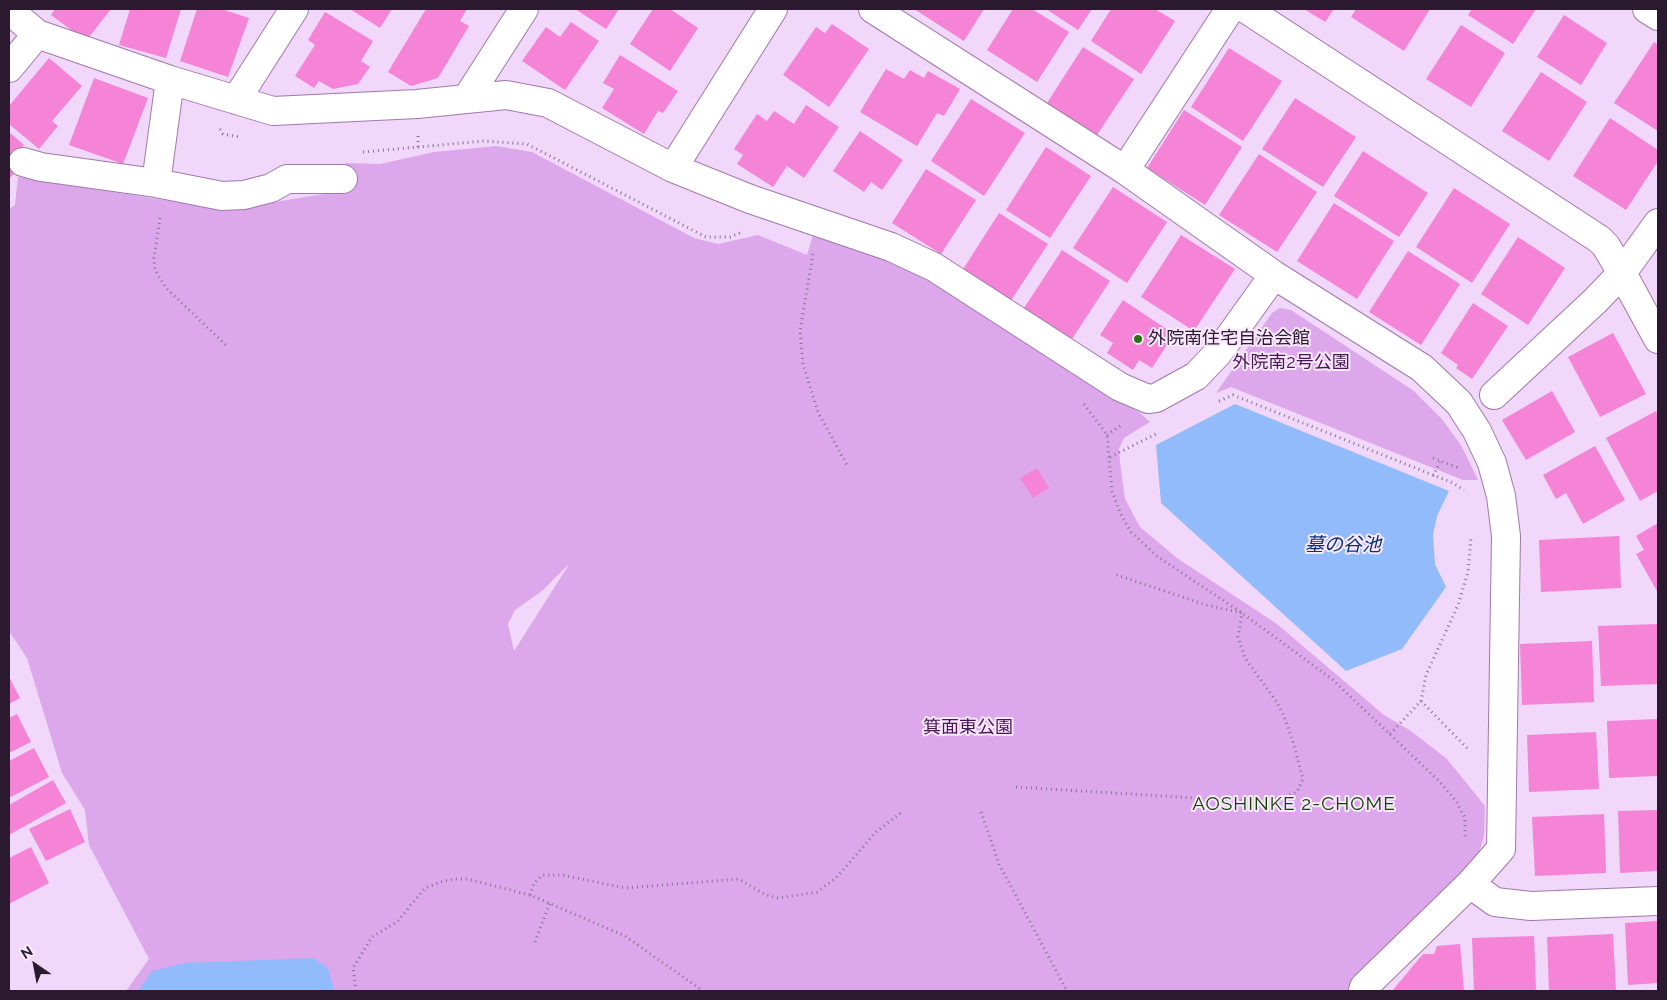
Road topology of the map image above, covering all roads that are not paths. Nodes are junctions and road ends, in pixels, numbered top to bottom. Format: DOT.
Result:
graph roads {
  1 [pos="294,9"];
  2 [pos="524,9"];
  3 [pos="774,9"];
  4 [pos="873,9"];
  5 [pos="1230,9"];
  6 [pos="1246,9"];
  7 [pos="1647,9"];
  8 [pos="9,10"];
  9 [pos="1658,16"];
  10 [pos="37,34"];
  11 [pos="9,68"];
  12 [pos="170,80"];
  13 [pos="227,97"];
  14 [pos="468,98"];
  15 [pos="23,162"];
  16 [pos="672,168"];
  17 [pos="1125,170"];
  18 [pos="343,179"];
  19 [pos="156,183"];
  20 [pos="1658,223"];
  21 [pos="1622,273"];
  22 [pos="1274,275"];
  23 [pos="1658,339"];
  24 [pos="1494,395"];
  25 [pos="1470,884"];
  26 [pos="1658,901"];
  27 [pos="1363,991"];
  1 -- 13 [label="street"];
  2 -- 14 [label="street"];
  3 -- 16 [label="street"];
  4 -- 17 [label="street"];
  5 -- 17 [label="street"];
  6 -- 21 [label="street"];
  7 -- 9 [label="street"];
  8 -- 10 [label="street"];
  10 -- 11 [label="street"];
  10 -- 12 [label="street"];
  12 -- 13 [label="street"];
  12 -- 19 [label="street"];
  13 -- 14 [label="street"];
  14 -- 16 [label="street"];
  15 -- 19 [label="street"];
  16 -- 22 [label="street"];
  17 -- 22 [label="street"];
  18 -- 19 [label="street"];
  20 -- 21 [label="street"];
  21 -- 23 [label="street"];
  21 -- 24 [label="street"];
  22 -- 25 [label="street"];
  25 -- 26 [label="street"];
  25 -- 27 [label="street"];
}
